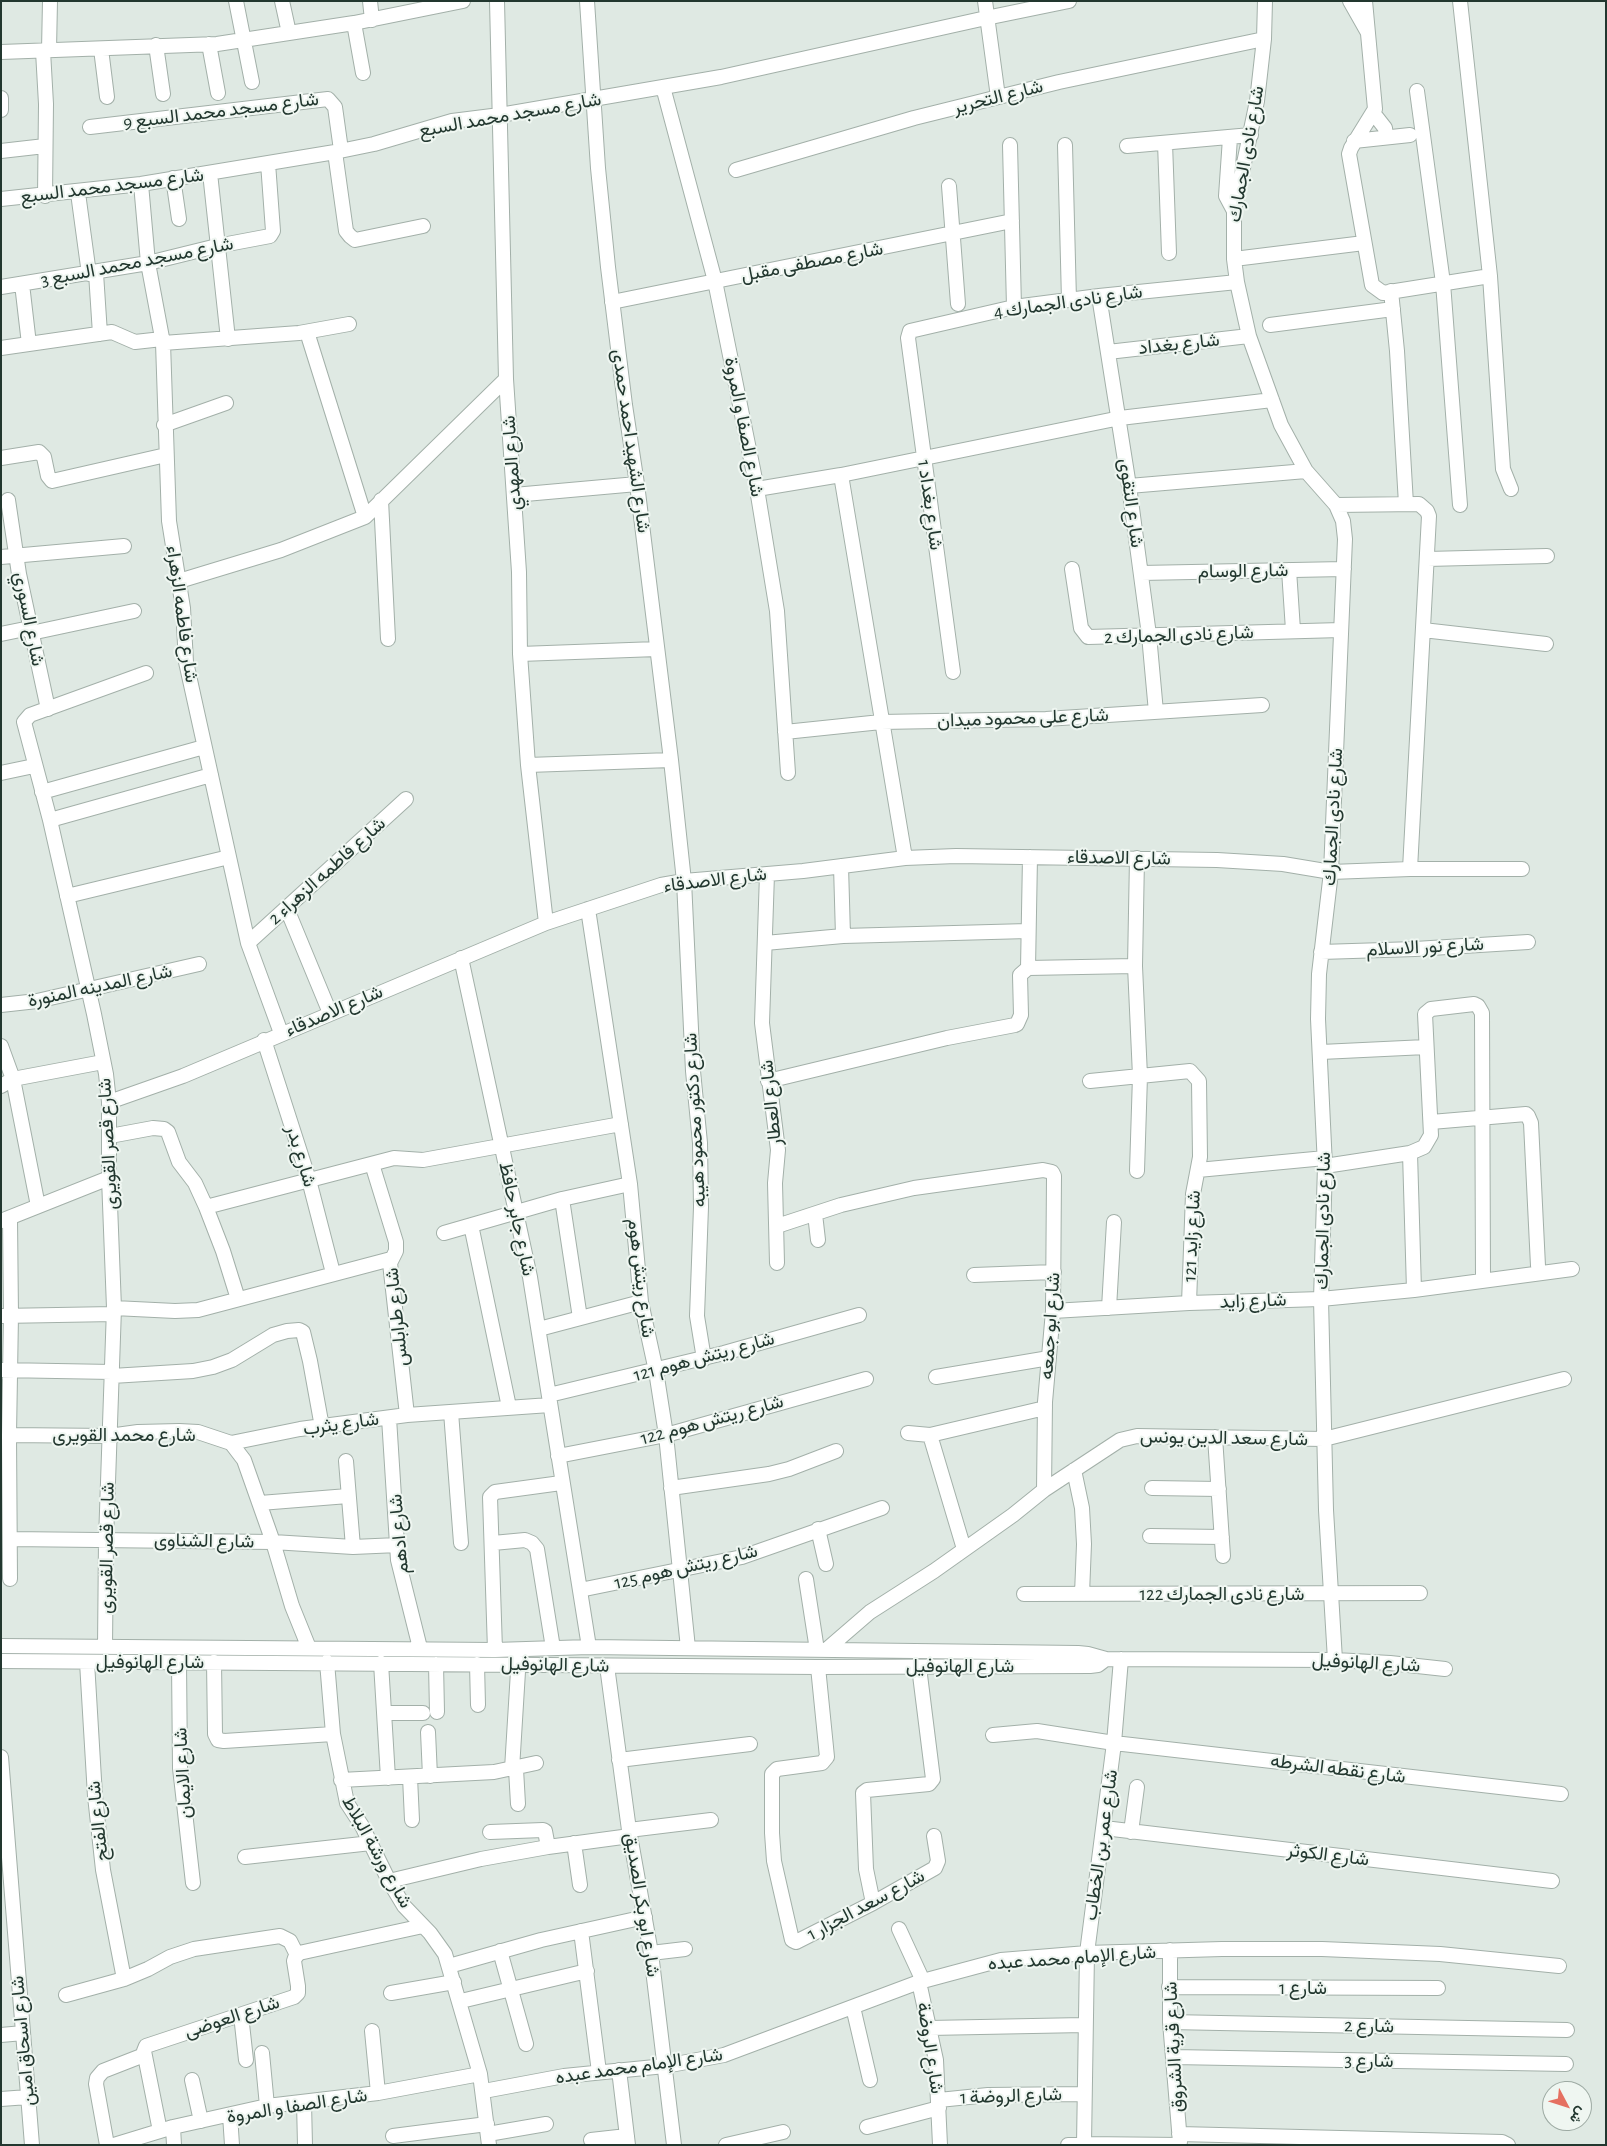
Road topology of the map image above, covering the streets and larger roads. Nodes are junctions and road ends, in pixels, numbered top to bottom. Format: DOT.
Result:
graph roads {
  1 [pos="50,1"];
  2 [pos="236,1"];
  3 [pos="282,1"];
  4 [pos="370,1"];
  5 [pos="463,1"];
  6 [pos="497,1"];
  7 [pos="587,1"];
  8 [pos="985,1"];
  9 [pos="1069,1"];
  10 [pos="1265,1"];
  11 [pos="1350,1"];
  12 [pos="1365,1"];
  13 [pos="1460,1"];
  14 [pos="986,18"];
  15 [pos="372,20"];
  16 [pos="354,23"];
  17 [pos="289,33"];
  18 [pos="1369,34"];
  19 [pos="1264,39"];
  20 [pos="243,40"];
  21 [pos="210,44"];
  22 [pos="156,45"];
  23 [pos="100,49"];
  24 [pos="46,51"];
  25 [pos="1,52"];
  26 [pos="363,73"];
  27 [pos="252,82"];
  28 [pos="663,87"];
  29 [pos="1417,91"];
  30 [pos="218,93"];
  31 [pos="162,94"];
  32 [pos="107,97"];
  33 [pos="998,97"];
  34 [pos="1,98"];
  35 [pos="593,100"];
  36 [pos="1,110"];
  37 [pos="1374,114"];
  38 [pos="500,115"];
  39 [pos="90,127"];
  40 [pos="1251,135"];
  41 [pos="1410,135"];
  42 [pos="1386,137"];
  43 [pos="1230,138"];
  44 [pos="1354,141"];
  45 [pos="1165,143"];
  46 [pos="1010,144"];
  47 [pos="1065,144"];
  48 [pos="45,146"];
  49 [pos="1127,146"];
  50 [pos="1,151"];
  51 [pos="338,151"];
  52 [pos="268,163"];
  53 [pos="736,170"];
  54 [pos="210,173"];
  55 [pos="173,178"];
  56 [pos="141,184"];
  57 [pos="948,186"];
  58 [pos="78,193"];
  59 [pos="45,196"];
  60 [pos="1,200"];
  61 [pos="1234,211"];
  62 [pos="179,219"];
  63 [pos="1012,221"];
  64 [pos="423,226"];
  65 [pos="952,234"];
  66 [pos="1364,243"];
  67 [pos="217,246"];
  68 [pos="1169,253"];
  69 [pos="1234,259"];
  70 [pos="148,263"];
  71 [pos="93,273"];
  72 [pos="1490,276"];
  73 [pos="714,281"];
  74 [pos="1237,282"];
  75 [pos="1443,283"];
  76 [pos="22,284"];
  77 [pos="1,288"];
  78 [pos="1391,291"];
  79 [pos="1099,296"];
  80 [pos="1069,300"];
  81 [pos="612,302"];
  82 [pos="958,304"];
  83 [pos="1014,307"];
  84 [pos="1393,309"];
  85 [pos="348,324"];
  86 [pos="1270,325"];
  87 [pos="307,332"];
  88 [pos="100,334"];
  89 [pos="1249,336"];
  90 [pos="908,338"];
  91 [pos="228,339"];
  92 [pos="162,341"];
  93 [pos="29,344"];
  94 [pos="1,348"];
  95 [pos="1108,352"];
  96 [pos="506,379"];
  97 [pos="1272,400"];
  98 [pos="226,403"];
  99 [pos="1120,418"];
  100 [pos="164,425"];
  101 [pos="166,455"];
  102 [pos="923,457"];
  103 [pos="1,458"];
  104 [pos="1306,470"];
  105 [pos="841,475"];
  106 [pos="637,484"];
  107 [pos="1129,486"];
  108 [pos="1511,488"];
  109 [pos="757,490"];
  110 [pos="514,495"];
  111 [pos="8,500"];
  112 [pos="381,500"];
  113 [pos="1406,504"];
  114 [pos="1336,505"];
  115 [pos="1460,506"];
  116 [pos="365,517"];
  117 [pos="124,546"];
  118 [pos="18,555"];
  119 [pos="1547,556"];
  120 [pos="1,557"];
  121 [pos="1426,559"];
  122 [pos="1072,569"];
  123 [pos="1344,569"];
  124 [pos="1289,570"];
  125 [pos="1141,573"];
  126 [pos="179,581"];
  127 [pos="134,611"];
  128 [pos="1293,630"];
  129 [pos="1341,630"];
  130 [pos="1423,630"];
  131 [pos="30,631"];
  132 [pos="1,634"];
  133 [pos="1149,635"];
  134 [pos="388,639"];
  135 [pos="1546,644"];
  136 [pos="657,649"];
  137 [pos="520,654"];
  138 [pos="953,672"];
  139 [pos="146,673"];
  140 [pos="1262,705"];
  141 [pos="48,709"];
  142 [pos="1156,712"];
  143 [pos="881,722"];
  144 [pos="785,732"];
  145 [pos="204,746"];
  146 [pos="671,760"];
  147 [pos="528,765"];
  148 [pos="34,766"];
  149 [pos="1,773"];
  150 [pos="788,773"];
  151 [pos="211,775"];
  152 [pos="42,792"];
  153 [pos="406,799"];
  154 [pos="50,820"];
  155 [pos="229,857"];
  156 [pos="1030,857"];
  157 [pos="905,858"];
  158 [pos="1137,858"];
  159 [pos="841,866"];
  160 [pos="1410,869"];
  161 [pos="1522,869"];
  162 [pos="1331,872"];
  163 [pos="767,874"];
  164 [pos="684,881"];
  165 [pos="67,896"];
  166 [pos="287,908"];
  167 [pos="588,909"];
  168 [pos="546,922"];
  169 [pos="1028,930"];
  170 [pos="843,936"];
  171 [pos="1528,942"];
  172 [pos="248,943"];
  173 [pos="765,943"];
  174 [pos="1321,952"];
  175 [pos="462,958"];
  176 [pos="199,964"];
  177 [pos="1134,966"];
  178 [pos="1028,968"];
  179 [pos="88,988"];
  180 [pos="1,1005"];
  181 [pos="330,1014"];
  182 [pos="281,1033"];
  183 [pos="264,1040"];
  184 [pos="1426,1047"];
  185 [pos="2,1050"];
  186 [pos="1321,1052"];
  187 [pos="103,1062"];
  188 [pos="1140,1076"];
  189 [pos="768,1081"];
  190 [pos="1090,1081"];
  191 [pos="7,1083"];
  192 [pos="109,1102"];
  193 [pos="1482,1118"];
  194 [pos="1431,1122"];
  195 [pos="621,1124"];
  196 [pos="110,1136"];
  197 [pos="502,1144"];
  198 [pos="1410,1153"];
  199 [pos="1325,1162"];
  200 [pos="372,1164"];
  201 [pos="1137,1170"];
  202 [pos="1198,1170"];
  203 [pos="109,1178"];
  204 [pos="309,1180"];
  205 [pos="630,1184"];
  206 [pos="562,1199"];
  207 [pos="38,1206"];
  208 [pos="206,1207"];
  209 [pos="516,1212"];
  210 [pos="815,1214"];
  211 [pos="5,1220"];
  212 [pos="1114,1222"];
  213 [pos="471,1225"];
  214 [pos="777,1226"];
  215 [pos="444,1233"];
  216 [pos="818,1240"];
  217 [pos="391,1259"];
  218 [pos="778,1263"];
  219 [pos="1538,1266"];
  220 [pos="1572,1269"];
  221 [pos="1054,1272"];
  222 [pos="333,1273"];
  223 [pos="974,1275"];
  224 [pos="1484,1281"];
  225 [pos="1414,1290"];
  226 [pos="1321,1298"];
  227 [pos="238,1299"];
  228 [pos="641,1302"];
  229 [pos="1189,1303"];
  230 [pos="1109,1308"];
  231 [pos="114,1311"];
  232 [pos="1053,1311"];
  233 [pos="859,1315"];
  234 [pos="6,1316"];
  235 [pos="580,1318"];
  236 [pos="539,1329"];
  237 [pos="1049,1358"];
  238 [pos="704,1359"];
  239 [pos="5,1370"];
  240 [pos="656,1371"];
  241 [pos="112,1374"];
  242 [pos="936,1377"];
  243 [pos="866,1379"];
  244 [pos="1564,1379"];
  245 [pos="549,1400"];
  246 [pos="509,1407"];
  247 [pos="1045,1408"];
  248 [pos="451,1412"];
  249 [pos="407,1415"];
  250 [pos="389,1418"];
  251 [pos="322,1427"];
  252 [pos="908,1433"];
  253 [pos="9,1435"];
  254 [pos="666,1435"];
  255 [pos="930,1435"];
  256 [pos="109,1436"];
  257 [pos="1215,1438"];
  258 [pos="1324,1439"];
  259 [pos="231,1443"];
  260 [pos="836,1451"];
  261 [pos="558,1456"];
  262 [pos="346,1461"];
  263 [pos="1074,1470"];
  264 [pos="561,1482"];
  265 [pos="672,1488"];
  266 [pos="1152,1488"];
  267 [pos="1218,1489"];
  268 [pos="1044,1490"];
  269 [pos="348,1496"];
  270 [pos="260,1503"];
  271 [pos="882,1508"];
  272 [pos="818,1529"];
  273 [pos="1150,1536"];
  274 [pos="1222,1537"];
  275 [pos="10,1539"];
  276 [pos="106,1540"];
  277 [pos="273,1542"];
  278 [pos="461,1543"];
  279 [pos="493,1543"];
  280 [pos="398,1545"];
  281 [pos="353,1547"];
  282 [pos="964,1549"];
  283 [pos="1223,1556"];
  284 [pos="826,1564"];
  285 [pos="679,1571"];
  286 [pos="10,1579"];
  287 [pos="806,1579"];
  288 [pos="580,1590"];
  289 [pos="1330,1593"];
  290 [pos="1420,1593"];
  291 [pos="1024,1594"];
  292 [pos="1082,1594"];
  293 [pos="1,1646"];
  294 [pos="105,1647"];
  295 [pos="589,1647"];
  296 [pos="310,1648"];
  297 [pos="420,1648"];
  298 [pos="553,1648"];
  299 [pos="688,1648"];
  300 [pos="518,1649"];
  301 [pos="495,1650"];
  302 [pos="821,1650"];
  303 [pos="1106,1659"];
  304 [pos="1122,1659"];
  305 [pos="1335,1660"];
  306 [pos="1,1661"];
  307 [pos="87,1662"];
  308 [pos="179,1662"];
  309 [pos="214,1662"];
  310 [pos="327,1662"];
  311 [pos="381,1663"];
  312 [pos="436,1664"];
  313 [pos="477,1664"];
  314 [pos="519,1664"];
  315 [pos="607,1666"];
  316 [pos="919,1666"];
  317 [pos="818,1667"];
  318 [pos="1446,1668"];
  319 [pos="478,1705"];
  320 [pos="384,1713"];
  321 [pos="428,1732"];
  322 [pos="333,1734"];
  323 [pos="994,1735"];
  324 [pos="1114,1743"];
  325 [pos="750,1744"];
  326 [pos="1,1757"];
  327 [pos="619,1760"];
  328 [pos="536,1763"];
  329 [pos="514,1769"];
  330 [pos="430,1776"];
  331 [pos="410,1777"];
  332 [pos="388,1778"];
  333 [pos="341,1780"];
  334 [pos="1137,1788"];
  335 [pos="1561,1794"];
  336 [pos="518,1804"];
  337 [pos="412,1820"];
  338 [pos="711,1820"];
  339 [pos="1104,1828"];
  340 [pos="490,1832"];
  341 [pos="1130,1832"];
  342 [pos="630,1833"];
  343 [pos="934,1836"];
  344 [pos="371,1843"];
  345 [pos="574,1843"];
  346 [pos="548,1847"];
  347 [pos="245,1857"];
  348 [pos="389,1881"];
  349 [pos="1552,1881"];
  350 [pos="193,1883"];
  351 [pos="580,1885"];
  352 [pos="873,1903"];
  353 [pos="7,1912"];
  354 [pos="645,1917"];
  355 [pos="423,1926"];
  356 [pos="899,1929"];
  357 [pos="581,1931"];
  358 [pos="686,1949"];
  359 [pos="1170,1950"];
  360 [pos="500,1951"];
  361 [pos="651,1953"];
  362 [pos="1087,1953"];
  363 [pos="297,1955"];
  364 [pos="449,1966"];
  365 [pos="1559,1966"];
  366 [pos="587,1971"];
  367 [pos="124,1979"];
  368 [pos="454,1982"];
  369 [pos="921,1982"];
  370 [pos="1169,1987"];
  371 [pos="511,1988"];
  372 [pos="1438,1988"];
  373 [pos="391,1993"];
  374 [pos="66,1995"];
  375 [pos="460,2002"];
  376 [pos="853,2007"];
  377 [pos="241,2015"];
  378 [pos="1170,2022"];
  379 [pos="1084,2025"];
  380 [pos="928,2028"];
  381 [pos="1567,2030"];
  382 [pos="372,2031"];
  383 [pos="23,2033"];
  384 [pos="1,2035"];
  385 [pos="526,2044"];
  386 [pos="262,2053"];
  387 [pos="144,2055"];
  388 [pos="1173,2057"];
  389 [pos="246,2060"];
  390 [pos="1566,2064"];
  391 [pos="665,2066"];
  392 [pos="619,2070"];
  393 [pos="599,2072"];
  394 [pos="480,2074"];
  395 [pos="192,2080"];
  396 [pos="870,2080"];
  397 [pos="484,2091"];
  398 [pos="378,2093"];
  399 [pos="1084,2094"];
  400 [pos="28,2097"];
  401 [pos="1,2099"];
  402 [pos="304,2103"];
  403 [pos="939,2104"];
  404 [pos="267,2106"];
  405 [pos="230,2115"];
  406 [pos="201,2121"];
  407 [pos="546,2124"];
  408 [pos="867,2127"];
  409 [pos="167,2129"];
  410 [pos="783,2132"];
  411 [pos="488,2134"];
  412 [pos="393,2136"];
  413 [pos="590,2140"];
  414 [pos="627,2140"];
  415 [pos="1180,2141"];
  416 [pos="32,2145"];
  417 [pos="106,2145"];
  418 [pos="114,2145"];
  419 [pos="174,2145"];
  420 [pos="232,2145"];
  421 [pos="305,2145"];
  422 [pos="674,2145"];
  423 [pos="726,2145"];
  424 [pos="940,2145"];
  425 [pos="1068,2145"];
  426 [pos="1084,2145"];
  427 [pos="1508,2145"];
  1 -- 24 [label="street"];
  2 -- 20 [label="street"];
  3 -- 17 [label="street"];
  4 -- 15 [label="street"];
  5 -- 15 [label="street"];
  6 -- 38 [label="street, شارع المهدي"];
  7 -- 35 [label="street, شارع الشهيد احمد حمدى"];
  8 -- 14 [label="street"];
  9 -- 14 [label="street, شارع مسجد محمد السبع"];
  10 -- 19 [label="street, شارع نادى الجمارك"];
  11 -- 18 [label="street"];
  12 -- 18 [label="street"];
  13 -- 72 [label="street"];
  14 -- 28 [label="street, شارع مسجد محمد السبع"];
  14 -- 33 [label="street"];
  15 -- 16 [label="street"];
  16 -- 17 [label="street"];
  16 -- 26 [label="street"];
  17 -- 20 [label="street"];
  18 -- 37 [label="street"];
  19 -- 33 [label="street, شارع التحرير"];
  19 -- 40 [label="street, شارع نادى الجمارك"];
  20 -- 21 [label="street"];
  20 -- 27 [label="street"];
  21 -- 22 [label="street"];
  21 -- 30 [label="street"];
  22 -- 23 [label="street"];
  22 -- 31 [label="street"];
  23 -- 24 [label="street"];
  23 -- 32 [label="street"];
  24 -- 25 [label="street"];
  24 -- 48 [label="street"];
  28 -- 35 [label="street, شارع مسجد محمد السبع"];
  28 -- 73 [label="street, شارع الصفا و المروة"];
  29 -- 75 [label="street"];
  33 -- 53 [label="street, شارع التحرير"];
  34 -- 36 [label="street"];
  35 -- 38 [label="street, شارع مسجد محمد السبع"];
  35 -- 81 [label="street, شارع الشهيد احمد حمدى"];
  37 -- 42 [label="street"];
  37 -- 44 [label="street"];
  38 -- 51 [label="street, شارع مسجد محمد السبع"];
  38 -- 96 [label="street, شارع المهدي"];
  39 -- 51 [label="street, شارع مسجد محمد السبع 9"];
  40 -- 43 [label="street"];
  40 -- 61 [label="street, شارع نادى الجمارك"];
  41 -- 42 [label="street"];
  42 -- 44 [label="street"];
  43 -- 45 [label="street"];
  43 -- 61 [label="street"];
  44 -- 66 [label="street"];
  45 -- 49 [label="street"];
  45 -- 68 [label="street"];
  46 -- 63 [label="street"];
  47 -- 80 [label="street"];
  48 -- 50 [label="street"];
  48 -- 59 [label="street"];
  51 -- 52 [label="street, شارع مسجد محمد السبع"];
  51 -- 64 [label="street"];
  52 -- 54 [label="street, شارع مسجد محمد السبع"];
  52 -- 67 [label="street, شارع مسجد محمد السبع 3"];
  54 -- 55 [label="street, شارع مسجد محمد السبع"];
  54 -- 67 [label="street"];
  55 -- 56 [label="street, شارع مسجد محمد السبع"];
  55 -- 62 [label="street"];
  56 -- 58 [label="street, شارع مسجد محمد السبع"];
  56 -- 70 [label="street, شارع فاطمه الزهراء"];
  57 -- 65 [label="street"];
  58 -- 59 [label="street, شارع مسجد محمد السبع"];
  58 -- 71 [label="street"];
  59 -- 60 [label="street, شارع مسجد محمد السبع"];
  61 -- 69 [label="street, شارع نادى الجمارك"];
  63 -- 65 [label="street, شارع مصطفى مقبل"];
  63 -- 83 [label="street"];
  65 -- 73 [label="street, شارع مصطفى مقبل"];
  65 -- 82 [label="street"];
  66 -- 69 [label="street"];
  66 -- 78 [label="street"];
  67 -- 70 [label="street, شارع مسجد محمد السبع 3"];
  67 -- 91 [label="street"];
  69 -- 74 [label="street, شارع نادى الجمارك"];
  70 -- 71 [label="street, شارع مسجد محمد السبع 3"];
  70 -- 92 [label="street, شارع فاطمه الزهراء"];
  71 -- 76 [label="street, شارع مسجد محمد السبع 3"];
  71 -- 88 [label="street"];
  72 -- 75 [label="street"];
  72 -- 108 [label="street"];
  73 -- 81 [label="street, شارع مصطفى مقبل"];
  73 -- 109 [label="street, شارع الصفا و المروة"];
  74 -- 79 [label="street, شارع نادى الجمارك 4"];
  74 -- 89 [label="street, شارع نادى الجمارك"];
  75 -- 78 [label="street"];
  75 -- 115 [label="street"];
  76 -- 77 [label="street, شارع مسجد محمد السبع 3"];
  76 -- 93 [label="street"];
  78 -- 84 [label="street"];
  79 -- 80 [label="street, شارع نادى الجمارك 4"];
  79 -- 95 [label="street, شارع التقوى"];
  80 -- 83 [label="street, شارع نادى الجمارك 4"];
  81 -- 106 [label="street, شارع الشهيد احمد حمدى"];
  83 -- 90 [label="street, شارع نادى الجمارك 4"];
  84 -- 86 [label="street"];
  84 -- 113 [label="street"];
  85 -- 87 [label="street"];
  87 -- 91 [label="street"];
  87 -- 116 [label="street"];
  88 -- 92 [label="street"];
  88 -- 93 [label="street"];
  89 -- 95 [label="street, شارع بغداد"];
  89 -- 97 [label="street, شارع نادى الجمارك"];
  90 -- 102 [label="street, شارع بغداد 1"];
  91 -- 92 [label="street"];
  92 -- 100 [label="street, شارع فاطمه الزهراء"];
  93 -- 94 [label="street"];
  95 -- 99 [label="street, شارع التقوى"];
  96 -- 110 [label="street, شارع المهدي"];
  96 -- 112 [label="street"];
  97 -- 99 [label="street"];
  97 -- 104 [label="street, شارع نادى الجمارك"];
  98 -- 100 [label="street"];
  99 -- 102 [label="street"];
  99 -- 107 [label="street, شارع التقوى"];
  100 -- 101 [label="street, شارع فاطمه الزهراء"];
  101 -- 103 [label="street"];
  101 -- 126 [label="street, شارع فاطمه الزهراء"];
  102 -- 105 [label="street"];
  102 -- 138 [label="street, شارع بغداد 1"];
  104 -- 107 [label="street"];
  104 -- 114 [label="street, شارع نادى الجمارك"];
  105 -- 109 [label="street"];
  105 -- 143 [label="street"];
  106 -- 110 [label="street"];
  106 -- 136 [label="street, شارع الشهيد احمد حمدى"];
  107 -- 125 [label="street, شارع التقوى"];
  109 -- 144 [label="street, شارع الصفا و المروة"];
  110 -- 137 [label="street, شارع المهدي"];
  111 -- 118 [label="street, شارع السوري"];
  112 -- 116 [label="street"];
  112 -- 134 [label="street"];
  113 -- 114 [label="street"];
  113 -- 121 [label="street"];
  114 -- 123 [label="street, شارع نادى الجمارك"];
  116 -- 126 [label="street"];
  117 -- 118 [label="street"];
  118 -- 120 [label="street"];
  118 -- 131 [label="street, شارع السوري"];
  119 -- 121 [label="street"];
  121 -- 130 [label="street"];
  122 -- 133 [label="street, شارع نادى الجمارك 2"];
  123 -- 124 [label="street, شارع الوسام"];
  123 -- 129 [label="street, شارع نادى الجمارك"];
  124 -- 125 [label="street, شارع الوسام"];
  124 -- 128 [label="street"];
  125 -- 133 [label="street, شارع التقوى"];
  126 -- 145 [label="street, شارع فاطمه الزهراء"];
  127 -- 131 [label="street"];
  128 -- 129 [label="street, شارع نادى الجمارك 2"];
  128 -- 133 [label="street, شارع نادى الجمارك 2"];
  129 -- 162 [label="street, شارع نادى الجمارك"];
  130 -- 135 [label="street"];
  130 -- 160 [label="street"];
  131 -- 132 [label="street"];
  131 -- 141 [label="street, شارع السوري"];
  133 -- 142 [label="street, شارع التقوى"];
  136 -- 137 [label="street"];
  136 -- 146 [label="street, شارع الشهيد احمد حمدى"];
  137 -- 147 [label="street, شارع المهدي"];
  139 -- 141 [label="street, شارع قصر القويرى"];
  140 -- 142 [label="street, شارع على محمود ميدان"];
  141 -- 148 [label="street, شارع قصر القويرى"];
  142 -- 143 [label="street, شارع على محمود ميدان"];
  143 -- 144 [label="street, شارع على محمود ميدان"];
  143 -- 157 [label="street"];
  144 -- 150 [label="street, شارع الصفا و المروة"];
  145 -- 151 [label="street, شارع فاطمه الزهراء"];
  145 -- 152 [label="street"];
  146 -- 147 [label="street"];
  146 -- 164 [label="street, شارع الشهيد احمد حمدى"];
  147 -- 168 [label="street, شارع المهدي"];
  148 -- 149 [label="street"];
  148 -- 152 [label="street, شارع قصر القويرى"];
  151 -- 154 [label="street"];
  151 -- 155 [label="street, شارع فاطمه الزهراء"];
  152 -- 154 [label="street, شارع قصر القويرى"];
  153 -- 166 [label="street, شارع فاطمه الزهراء 2"];
  154 -- 165 [label="street, شارع قصر القويرى"];
  155 -- 165 [label="street"];
  155 -- 172 [label="street, شارع فاطمه الزهراء"];
  156 -- 157 [label="street, شارع الاصدقاء"];
  156 -- 158 [label="street, شارع الاصدقاء"];
  156 -- 169 [label="street"];
  157 -- 159 [label="street, شارع الاصدقاء"];
  158 -- 162 [label="street, شارع الاصدقاء"];
  158 -- 177 [label="street"];
  159 -- 163 [label="street, شارع الاصدقاء"];
  159 -- 170 [label="street"];
  160 -- 161 [label="street, شارع الاصدقاء"];
  160 -- 162 [label="street, شارع الاصدقاء"];
  162 -- 174 [label="street, شارع نادى الجمارك"];
  163 -- 164 [label="street, شارع الاصدقاء"];
  163 -- 173 [label="street, شارع العطار"];
  164 -- 167 [label="street, شارع الاصدقاء"];
  164 -- 238 [label="street, شارع دكتور محمود هيبه"];
  165 -- 179 [label="street, شارع قصر القويرى"];
  166 -- 172 [label="street, شارع فاطمه الزهراء 2"];
  166 -- 181 [label="street"];
  167 -- 168 [label="street, شارع الاصدقاء"];
  167 -- 195 [label="street, شارع ريتش هوم"];
  168 -- 175 [label="street, شارع الاصدقاء"];
  169 -- 170 [label="street"];
  169 -- 178 [label="street"];
  170 -- 173 [label="street"];
  171 -- 174 [label="street, شارع نور الاسلام"];
  172 -- 182 [label="street, شارع فاطمه الزهراء"];
  173 -- 189 [label="street, شارع العطار"];
  174 -- 186 [label="street, شارع نادى الجمارك"];
  175 -- 181 [label="street, شارع الاصدقاء"];
  175 -- 197 [label="street, شارع جابر حافظ"];
  176 -- 179 [label="street, شارع المدينه المنورة"];
  177 -- 178 [label="street"];
  177 -- 188 [label="street"];
  178 -- 189 [label="street"];
  179 -- 180 [label="street, شارع المدينه المنورة"];
  179 -- 187 [label="street, شارع قصر القويرى"];
  181 -- 182 [label="street, شارع الاصدقاء"];
  182 -- 183 [label="street, شارع الاصدقاء"];
  183 -- 192 [label="street, شارع الاصدقاء"];
  183 -- 204 [label="street, شارع بدر"];
  184 -- 186 [label="street"];
  184 -- 193 [label="street"];
  184 -- 194 [label="street"];
  185 -- 191 [label="street"];
  186 -- 199 [label="street, شارع نادى الجمارك"];
  187 -- 191 [label="street"];
  187 -- 192 [label="street, شارع قصر القويرى"];
  188 -- 190 [label="street"];
  188 -- 201 [label="street"];
  188 -- 202 [label="street, شارع زايد 121"];
  189 -- 214 [label="street, شارع العطار"];
  191 -- 207 [label="street"];
  192 -- 196 [label="street, شارع قصر القويرى"];
  193 -- 194 [label="street"];
  193 -- 219 [label="street"];
  193 -- 224 [label="street"];
  194 -- 198 [label="street"];
  195 -- 197 [label="street"];
  195 -- 205 [label="street, شارع ريتش هوم"];
  196 -- 203 [label="street, شارع قصر القويرى"];
  196 -- 208 [label="street"];
  197 -- 200 [label="street"];
  197 -- 209 [label="street, شارع جابر حافظ"];
  198 -- 199 [label="street"];
  198 -- 225 [label="street"];
  199 -- 202 [label="street"];
  199 -- 226 [label="street, شارع نادى الجمارك"];
  200 -- 204 [label="street"];
  200 -- 217 [label="street, شارع طرابلس"];
  202 -- 229 [label="street, شارع زايد 121"];
  203 -- 207 [label="street"];
  203 -- 231 [label="street, شارع قصر القويرى"];
  204 -- 208 [label="street"];
  204 -- 222 [label="street, شارع بدر"];
  205 -- 206 [label="street"];
  205 -- 228 [label="street, شارع ريتش هوم"];
  206 -- 209 [label="street"];
  206 -- 235 [label="street"];
  207 -- 211 [label="street"];
  208 -- 227 [label="street"];
  209 -- 213 [label="street"];
  209 -- 236 [label="street, شارع جابر حافظ"];
  210 -- 214 [label="street"];
  210 -- 216 [label="street"];
  210 -- 221 [label="street, شارع ابو جمعه"];
  211 -- 234 [label="street"];
  212 -- 230 [label="street"];
  213 -- 215 [label="street"];
  213 -- 246 [label="street"];
  214 -- 218 [label="street, شارع العطار"];
  217 -- 222 [label="street"];
  217 -- 249 [label="street, شارع طرابلس"];
  220 -- 224 [label="street, شارع زايد"];
  221 -- 223 [label="street"];
  221 -- 232 [label="street, شارع ابو جمعه"];
  222 -- 227 [label="street"];
  224 -- 225 [label="street, شارع زايد"];
  225 -- 226 [label="street, شارع زايد"];
  226 -- 229 [label="street, شارع زايد"];
  226 -- 258 [label="street, شارع نادى الجمارك"];
  227 -- 231 [label="street"];
  228 -- 235 [label="street"];
  228 -- 240 [label="street, شارع ريتش هوم"];
  229 -- 230 [label="street, شارع زايد"];
  230 -- 232 [label="street, شارع زايد"];
  231 -- 234 [label="street"];
  231 -- 241 [label="street, شارع قصر القويرى"];
  232 -- 237 [label="street, شارع ابو جمعه"];
  233 -- 238 [label="street, شارع ريتش هوم 121"];
  234 -- 239 [label="street"];
  235 -- 236 [label="street"];
  236 -- 245 [label="street, شارع جابر حافظ"];
  237 -- 242 [label="street"];
  237 -- 247 [label="street, شارع ابو جمعه"];
  238 -- 240 [label="street, شارع ريتش هوم 121"];
  239 -- 241 [label="street"];
  239 -- 253 [label="street"];
  240 -- 245 [label="street, شارع ريتش هوم 121"];
  240 -- 254 [label="street, شارع ريتش هوم"];
  241 -- 251 [label="street"];
  241 -- 256 [label="street, شارع قصر القويرى"];
  243 -- 254 [label="street, شارع ريتش هوم 122"];
  244 -- 258 [label="street, شارع سعد الدين يونس"];
  245 -- 246 [label="street, شارع يثرب"];
  245 -- 261 [label="street, شارع جابر حافظ"];
  246 -- 248 [label="street, شارع يثرب"];
  247 -- 255 [label="street"];
  247 -- 268 [label="street, شارع ابو جمعه"];
  248 -- 249 [label="street, شارع يثرب"];
  248 -- 278 [label="street"];
  249 -- 250 [label="street, شارع يثرب"];
  250 -- 251 [label="street, شارع يثرب"];
  250 -- 280 [label="street, شارع ادهم"];
  251 -- 259 [label="street, شارع يثرب"];
  252 -- 255 [label="street"];
  253 -- 256 [label="street, شارع محمد القويرى"];
  253 -- 275 [label="street"];
  254 -- 261 [label="street, شارع ريتش هوم 122"];
  254 -- 265 [label="street, شارع ريتش هوم"];
  255 -- 282 [label="street"];
  256 -- 259 [label="street, شارع محمد القويرى"];
  256 -- 276 [label="street, شارع قصر القويرى"];
  257 -- 258 [label="street, شارع سعد الدين يونس"];
  257 -- 263 [label="street, شارع سعد الدين يونس"];
  257 -- 267 [label="street"];
  258 -- 289 [label="street, شارع نادى الجمارك"];
  259 -- 270 [label="street"];
  260 -- 265 [label="street"];
  261 -- 264 [label="street, شارع جابر حافظ"];
  262 -- 269 [label="street"];
  263 -- 268 [label="street, شارع سعد الدين يونس"];
  263 -- 292 [label="street"];
  264 -- 279 [label="street"];
  264 -- 288 [label="street, شارع جابر حافظ"];
  265 -- 285 [label="street, شارع ريتش هوم"];
  266 -- 267 [label="street"];
  267 -- 274 [label="street"];
  268 -- 282 [label="street, شارع سعد الدين يونس"];
  269 -- 270 [label="street"];
  269 -- 281 [label="street"];
  270 -- 277 [label="street"];
  271 -- 272 [label="street, شارع ريتش هوم 125"];
  272 -- 284 [label="street"];
  272 -- 285 [label="street, شارع ريتش هوم 125"];
  273 -- 274 [label="street"];
  274 -- 283 [label="street"];
  275 -- 276 [label="street, شارع الشناوى"];
  275 -- 286 [label="street"];
  276 -- 277 [label="street, شارع الشناوى"];
  276 -- 294 [label="street, شارع قصر القويرى"];
  277 -- 281 [label="street, شارع الشناوى"];
  277 -- 296 [label="street"];
  279 -- 298 [label="street"];
  279 -- 301 [label="street"];
  280 -- 281 [label="street, شارع الشناوى"];
  280 -- 297 [label="street, شارع ادهم"];
  282 -- 302 [label="street, شارع سعد الدين يونس"];
  285 -- 288 [label="street, شارع ريتش هوم 125"];
  285 -- 299 [label="street, شارع ريتش هوم"];
  287 -- 302 [label="street"];
  288 -- 295 [label="street, شارع جابر حافظ"];
  289 -- 290 [label="street, شارع نادى الجمارك 122"];
  289 -- 292 [label="street, شارع نادى الجمارك 122"];
  289 -- 305 [label="street, شارع نادى الجمارك"];
  291 -- 292 [label="street, شارع نادى الجمارك 122"];
  293 -- 294 [label="street, شارع الهانوفيل"];
  294 -- 296 [label="street, شارع الهانوفيل"];
  295 -- 298 [label="street, شارع الهانوفيل"];
  295 -- 299 [label="street, شارع الهانوفيل"];
  296 -- 297 [label="street, شارع الهانوفيل"];
  297 -- 301 [label="street, شارع الهانوفيل"];
  298 -- 300 [label="street, شارع الهانوفيل"];
  299 -- 302 [label="street, شارع الهانوفيل"];
  300 -- 301 [label="street, شارع الهانوفيل"];
  300 -- 314 [label="street"];
  302 -- 303 [label="street, شارع الهانوفيل"];
  303 -- 304 [label="street, شارع الهانوفيل"];
  303 -- 316 [label="street, شارع الهانوفيل"];
  304 -- 305 [label="street, شارع الهانوفيل"];
  304 -- 324 [label="street, شارع عمر بن الخطاب"];
  305 -- 318 [label="street, شارع الهانوفيل"];
  306 -- 307 [label="street, شارع الهانوفيل"];
  307 -- 308 [label="street, شارع الهانوفيل"];
  307 -- 367 [label="street, شارع الفتح"];
  308 -- 309 [label="street, شارع الهانوفيل"];
  308 -- 350 [label="street, شارع الايمان"];
  309 -- 310 [label="street, شارع الهانوفيل"];
  309 -- 322 [label="street"];
  310 -- 311 [label="street, شارع الهانوفيل"];
  310 -- 322 [label="street, شارع ورشة البلاط"];
  311 -- 312 [label="street, شارع الهانوفيل"];
  311 -- 320 [label="street"];
  312 -- 313 [label="street, شارع الهانوفيل"];
  312 -- 320 [label="street"];
  313 -- 314 [label="street, شارع الهانوفيل"];
  313 -- 319 [label="street"];
  314 -- 315 [label="street, شارع الهانوفيل"];
  314 -- 329 [label="street"];
  315 -- 317 [label="street, شارع الهانوفيل"];
  315 -- 327 [label="street, شارع ابو بكر الصديق"];
  316 -- 317 [label="street, شارع الهانوفيل"];
  316 -- 352 [label="street"];
  317 -- 352 [label="street, شارع سعد الجزار 1"];
  320 -- 332 [label="street"];
  321 -- 330 [label="street"];
  322 -- 333 [label="street, شارع ورشة البلاط"];
  323 -- 324 [label="street, شارع نقطه الشرطه"];
  324 -- 335 [label="street, شارع نقطه الشرطه"];
  324 -- 339 [label="street, شارع عمر بن الخطاب"];
  325 -- 327 [label="street"];
  326 -- 353 [label="street, شارع اسحاق امين"];
  327 -- 342 [label="street, شارع ابو بكر الصديق"];
  328 -- 329 [label="street"];
  329 -- 330 [label="street"];
  329 -- 336 [label="street"];
  330 -- 331 [label="street"];
  331 -- 332 [label="street"];
  331 -- 337 [label="street"];
  332 -- 333 [label="street"];
  333 -- 344 [label="street, شارع ورشة البلاط"];
  334 -- 341 [label="street"];
  338 -- 342 [label="street"];
  339 -- 341 [label="street, شارع الكوثر"];
  339 -- 362 [label="street, شارع عمر بن الخطاب"];
  340 -- 346 [label="street"];
  341 -- 349 [label="street, شارع الكوثر"];
  342 -- 345 [label="street"];
  342 -- 354 [label="street, شارع ابو بكر الصديق"];
  343 -- 352 [label="street, شارع سعد الجزار 1"];
  344 -- 347 [label="street"];
  344 -- 348 [label="street, شارع ورشة البلاط"];
  345 -- 346 [label="street"];
  345 -- 351 [label="street"];
  346 -- 348 [label="street"];
  348 -- 355 [label="street, شارع ورشة البلاط"];
  353 -- 383 [label="street, شارع اسحاق امين"];
  354 -- 357 [label="street"];
  354 -- 361 [label="street, شارع ابو بكر الصديق"];
  355 -- 363 [label="street"];
  355 -- 364 [label="street, شارع ورشة البلاط"];
  356 -- 369 [label="street, شارع الروضة"];
  357 -- 360 [label="street"];
  357 -- 366 [label="street"];
  358 -- 361 [label="street"];
  359 -- 362 [label="street, شارع الإمام محمد عبده"];
  359 -- 365 [label="street, شارع الإمام محمد عبده"];
  359 -- 370 [label="street, شارع قرية الشروق"];
  360 -- 364 [label="street"];
  360 -- 371 [label="street"];
  361 -- 391 [label="street, شارع ابو بكر الصديق"];
  362 -- 369 [label="street, شارع الإمام محمد عبده"];
  362 -- 379 [label="street, شارع عمر بن الخطاب"];
  363 -- 367 [label="street"];
  363 -- 377 [label="street, شارع العوضى"];
  364 -- 368 [label="street, شارع ورشة البلاط"];
  366 -- 371 [label="street"];
  366 -- 393 [label="street"];
  367 -- 374 [label="street"];
  368 -- 373 [label="street"];
  368 -- 375 [label="street, شارع ورشة البلاط"];
  369 -- 376 [label="street, شارع الإمام محمد عبده"];
  369 -- 380 [label="street, شارع الروضة"];
  370 -- 372 [label="street, شارع 1"];
  370 -- 378 [label="street, شارع قرية الشروق"];
  371 -- 375 [label="street"];
  371 -- 385 [label="street"];
  375 -- 394 [label="street, شارع ورشة البلاط"];
  376 -- 391 [label="street, شارع الإمام محمد عبده"];
  376 -- 396 [label="street"];
  377 -- 387 [label="street, شارع العوضى"];
  377 -- 389 [label="street"];
  378 -- 381 [label="street, شارع 2"];
  378 -- 388 [label="street, شارع قرية الشروق"];
  379 -- 380 [label="street"];
  379 -- 399 [label="street, شارع عمر بن الخطاب"];
  380 -- 403 [label="street, شارع الروضة"];
  382 -- 398 [label="street"];
  383 -- 384 [label="street"];
  383 -- 400 [label="street, شارع اسحاق امين"];
  386 -- 404 [label="street"];
  387 -- 409 [label="street"];
  387 -- 417 [label="street"];
  388 -- 390 [label="street, شارع 3"];
  388 -- 415 [label="street, شارع قرية الشروق"];
  391 -- 392 [label="street, شارع الإمام محمد عبده"];
  391 -- 422 [label="street, شارع ابو بكر الصديق"];
  392 -- 393 [label="street, شارع الإمام محمد عبده"];
  392 -- 414 [label="street"];
  393 -- 397 [label="street, شارع الإمام محمد عبده"];
  394 -- 397 [label="street, شارع ورشة البلاط"];
  394 -- 398 [label="street, شارع الصفا و المروة"];
  395 -- 406 [label="street"];
  397 -- 411 [label="street, شارع ورشة البلاط"];
  398 -- 402 [label="street, شارع الصفا و المروة"];
  399 -- 403 [label="street, شارع الروضة 1"];
  399 -- 426 [label="street, شارع عمر بن الخطاب"];
  400 -- 401 [label="street"];
  400 -- 416 [label="street, شارع اسحاق امين"];
  402 -- 404 [label="street, شارع الصفا و المروة"];
  402 -- 421 [label="street"];
  403 -- 408 [label="street, شارع الروضة 1"];
  403 -- 424 [label="street, شارع الروضة"];
  404 -- 405 [label="street, شارع الصفا و المروة"];
  405 -- 406 [label="street, شارع الصفا و المروة"];
  405 -- 420 [label="street"];
  406 -- 409 [label="street, شارع الصفا و المروة"];
  407 -- 411 [label="street"];
  409 -- 418 [label="street, شارع الصفا و المروة"];
  409 -- 419 [label="street"];
  410 -- 423 [label="street"];
  411 -- 412 [label="street"];
  413 -- 414 [label="street"];
  415 -- 426 [label="street"];
  415 -- 427 [label="street"];
  425 -- 426 [label="street"];
}
